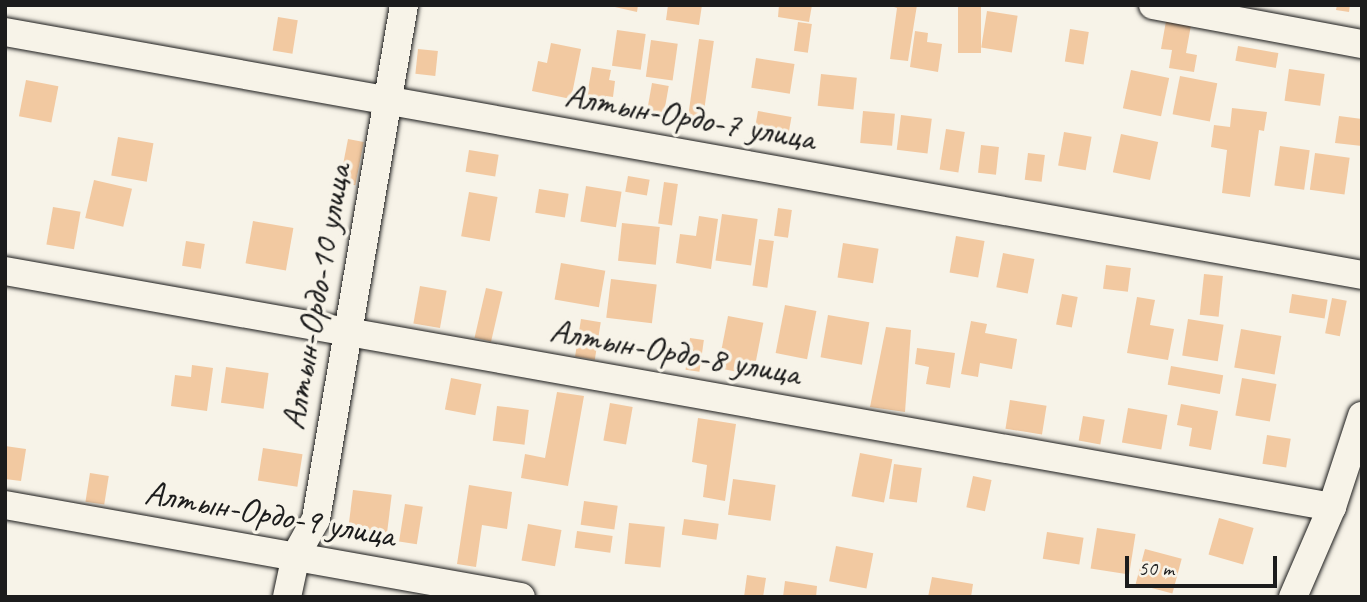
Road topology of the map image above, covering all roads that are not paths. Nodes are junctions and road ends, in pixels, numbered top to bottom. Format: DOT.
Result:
graph roads {
  1 [pos="404,5"];
  2 [pos="1153,5"];
  3 [pos="5,32"];
  4 [pos="1362,44"];
  5 [pos="387,101"];
  6 [pos="5,271"];
  7 [pos="1362,275"];
  8 [pos="347,331"];
  9 [pos="1362,416"];
  10 [pos="5,505"];
  11 [pos="1332,507"];
  12 [pos="296,555"];
  13 [pos="489,594"];
  14 [pos="287,597"];
  15 [pos="522,597"];
  16 [pos="1293,597"];
  1 -- 5 [label="street, Алтын-Ордо-10 улица"];
  2 -- 4 [label="street"];
  3 -- 5 [label="street, Алтын-Ордо-7 улица"];
  5 -- 7 [label="street, Алтын-Ордо-7 улица"];
  5 -- 8 [label="street, Алтын-Ордо-10 улица"];
  6 -- 8 [label="street, Алтын-Ордо-8 улица"];
  8 -- 11 [label="street, Алтын-Ордо-8 улица"];
  8 -- 12 [label="street, Алтын-Ордо-10 улица"];
  9 -- 11 [label="street"];
  10 -- 12 [label="street, Алтын-Ордо-9 улица"];
  11 -- 16 [label="street"];
  12 -- 13 [label="street, Алтын-Ордо-9 улица"];
  12 -- 14 [label="street, Алтын-Ордо-10 улица"];
  13 -- 15 [label="street, Алтын-Ордо-9 улица"];
}
